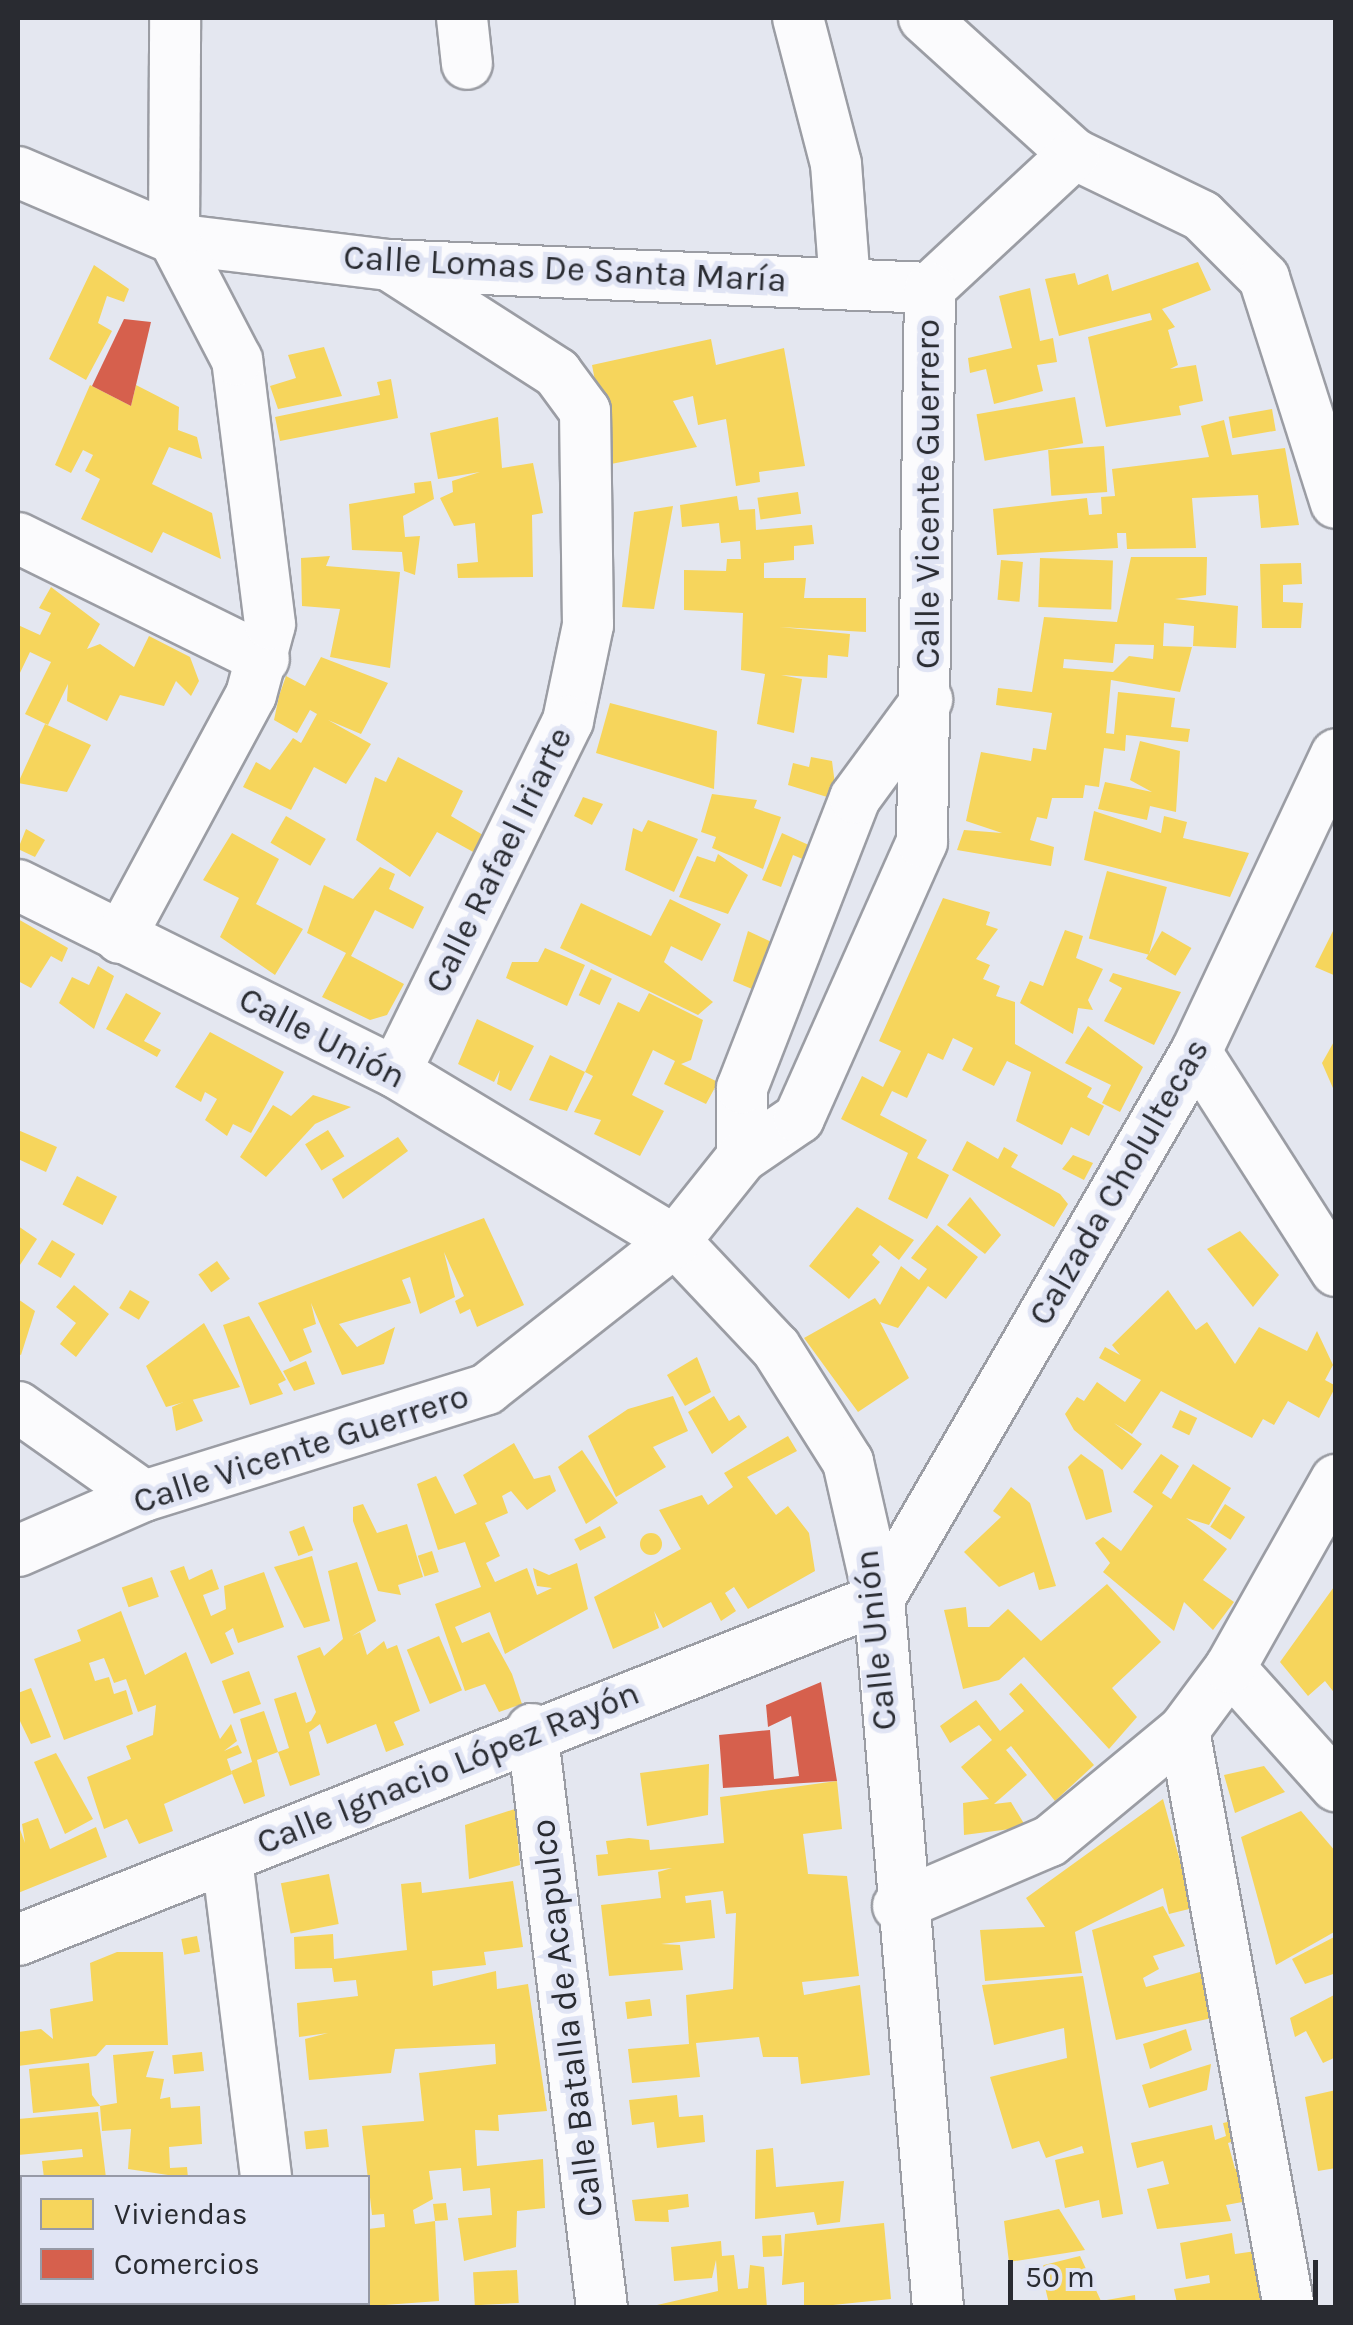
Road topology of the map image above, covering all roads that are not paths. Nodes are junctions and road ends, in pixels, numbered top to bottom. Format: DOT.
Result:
graph roads {
  1 [pos="175,18"];
  2 [pos="798,18"];
  3 [pos="924,18"];
  4 [pos="1074,154"];
  5 [pos="18,172"];
  6 [pos="174,239"];
  7 [pos="388,264"];
  8 [pos="845,283"];
  9 [pos="930,288"];
  10 [pos="1336,503"];
  11 [pos="18,538"];
  12 [pos="264,659"];
  13 [pos="927,700"];
  14 [pos="1336,754"];
  15 [pos="18,886"];
  16 [pos="120,938"];
  17 [pos="1196,1052"];
  18 [pos="395,1072"];
  19 [pos="742,1157"];
  20 [pos="675,1241"];
  21 [pos="1336,1271"];
  22 [pos="18,1406"];
  23 [pos="1336,1480"];
  24 [pos="144,1496"];
  25 [pos="18,1551"];
  26 [pos="879,1599"];
  27 [pos="1230,1668"];
  28 [pos="532,1729"];
  29 [pos="1184,1730"];
  30 [pos="1336,1786"];
  31 [pos="227,1860"];
  32 [pos="898,1906"];
  33 [pos="18,1940"];
  34 [pos="266,2175"];
  35 [pos="602,2308"];
  36 [pos="938,2308"];
  37 [pos="1289,2308"];
  1 -- 6 [label="street"];
  2 -- 8 [label="street"];
  3 -- 4 [label="street"];
  4 -- 9 [label="street"];
  4 -- 10 [label="street"];
  5 -- 6 [label="street, Calle Lomas De Santa María"];
  6 -- 7 [label="street, Calle Lomas De Santa María"];
  6 -- 12 [label="street"];
  7 -- 8 [label="street, Calle Lomas De Santa María"];
  7 -- 18 [label="street, Calle Rafael Iriarte"];
  8 -- 9 [label="street, Calle Lomas De Santa María"];
  9 -- 13 [label="street, Calle Vicente Guerrero"];
  11 -- 12 [label="street"];
  12 -- 16 [label="street"];
  13 -- 19 [label="street, Calle Vicente Guerrero"];
  13 -- 19 [label="street, Calle Vicente Guerrero"];
  14 -- 17 [label="street, Calzada Cholultecas"];
  15 -- 16 [label="street, Calle Unión"];
  16 -- 18 [label="street, Calle Unión"];
  17 -- 21 [label="street"];
  17 -- 26 [label="street, Calzada Cholultecas"];
  18 -- 20 [label="street, Calle Unión"];
  19 -- 20 [label="street, Calle Vicente Guerrero"];
  20 -- 24 [label="street, Calle Vicente Guerrero"];
  20 -- 26 [label="street, Calle Unión"];
  22 -- 24 [label="street"];
  23 -- 27 [label="street"];
  24 -- 25 [label="street, Calle Vicente Guerrero"];
  26 -- 28 [label="street, Calle Ignacio López Rayón"];
  26 -- 32 [label="street, Calle Unión"];
  27 -- 29 [label="street"];
  27 -- 30 [label="street"];
  28 -- 31 [label="street, Calle Ignacio López Rayón"];
  28 -- 35 [label="street, Calle Batalla de Acapulco"];
  29 -- 32 [label="street"];
  29 -- 37 [label="street"];
  31 -- 33 [label="street, Calle Ignacio López Rayón"];
  31 -- 34 [label="street"];
  32 -- 36 [label="street, Calle Unión"];
}
